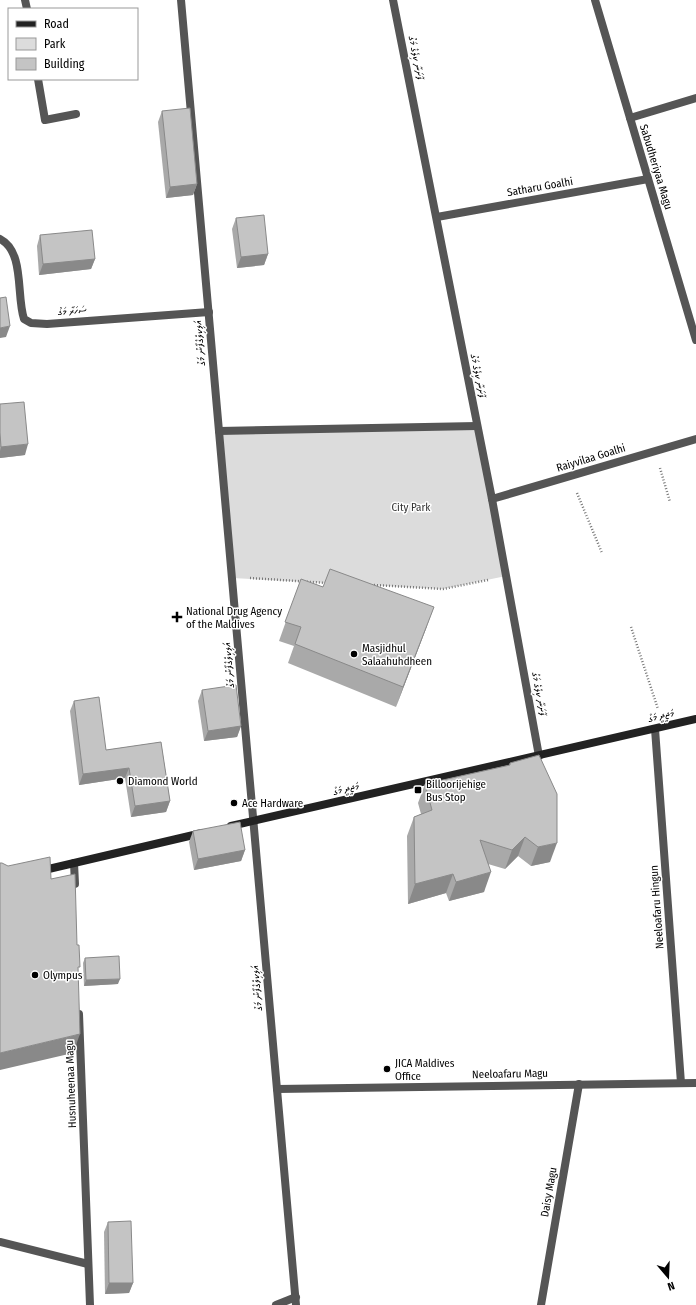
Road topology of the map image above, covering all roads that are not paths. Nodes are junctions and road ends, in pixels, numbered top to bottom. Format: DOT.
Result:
graph roads {
  1 [pos="181,0"];
  2 [pos="393,0"];
  3 [pos="595,0"];
  4 [pos="38,80"];
  5 [pos="696,98"];
  6 [pos="76,114"];
  7 [pos="630,118"];
  8 [pos="648,179"];
  9 [pos="437,217"];
  10 [pos="0,239"];
  11 [pos="209,312"];
  12 [pos="696,340"];
  13 [pos="477,426"];
  14 [pos="219,431"];
  15 [pos="696,439"];
  16 [pos="492,499"];
  17 [pos="696,719"];
  18 [pos="655,729"];
  19 [pos="539,756"];
  20 [pos="254,821"];
  21 [pos="224,828"];
  22 [pos="209,832"];
  23 [pos="74,863"];
  24 [pos="30,873"];
  25 [pos="75,894"];
  26 [pos="79,1004"];
  27 [pos="681,1083"];
  28 [pos="696,1083"];
  29 [pos="579,1084"];
  30 [pos="277,1089"];
  31 [pos="0,1242"];
  32 [pos="88,1264"];
  33 [pos="296,1301"];
  34 [pos="90,1305"];
  35 [pos="276,1305"];
  36 [pos="541,1305"];
  1 -- 11 [label="street, އަލިކިލެގެފާނު މަގު"];
  2 -- 9 [label="street, ފާށަނާ ކިލެގެ މަގު"];
  3 -- 7 [label="street, Sabudheriyaa Magu"];
  4 -- 6 [label="street"];
  5 -- 7 [label="street"];
  7 -- 8 [label="street, Sabudheriyaa Magu"];
  8 -- 9 [label="street, Satharu Goalhi"];
  8 -- 12 [label="street, Sabudheriyaa Magu"];
  9 -- 13 [label="street, ފާށަނާ ކިލެގެ މަގު"];
  10 -- 11 [label="street, ސަހަރާ މަގު"];
  11 -- 14 [label="street, އަލިކިލެގެފާނު މަގު"];
  13 -- 14 [label="street"];
  13 -- 16 [label="street, ފާށަނާ ކިލެގެ މަގު"];
  14 -- 20 [label="street, އަލިކިލެގެފާނު މަގު"];
  15 -- 16 [label="street, Raiyvilaa Goalhi"];
  16 -- 19 [label="street, ފާށަނާ ކިލެގެ މަގު"];
  17 -- 18 [label="street, މަޖީދީ މަގު"];
  18 -- 19 [label="street, މަޖީދީ މަގު"];
  18 -- 27 [label="street, Neeloafaru Hingun"];
  19 -- 20 [label="street, މަޖީދީ މަގު"];
  20 -- 21 [label="street, މަޖީދީ މަގު"];
  20 -- 30 [label="street, އަލިކިލެގެފާނު މަގު"];
  22 -- 23 [label="street"];
  23 -- 24 [label="street"];
  23 -- 25 [label="street"];
  26 -- 32 [label="street, Husnuheenaa Magu"];
  27 -- 28 [label="street, Neeloafaru Magu"];
  27 -- 29 [label="street, Neeloafaru Magu"];
  29 -- 30 [label="street, Neeloafaru Magu"];
  29 -- 36 [label="street, Daisy Magu"];
  30 -- 33 [label="street, އަލިކިލެގެފާނު މަގު"];
  31 -- 32 [label="street"];
  32 -- 34 [label="street, Husnuheenaa Magu"];
  33 -- 35 [label="street"];
}
